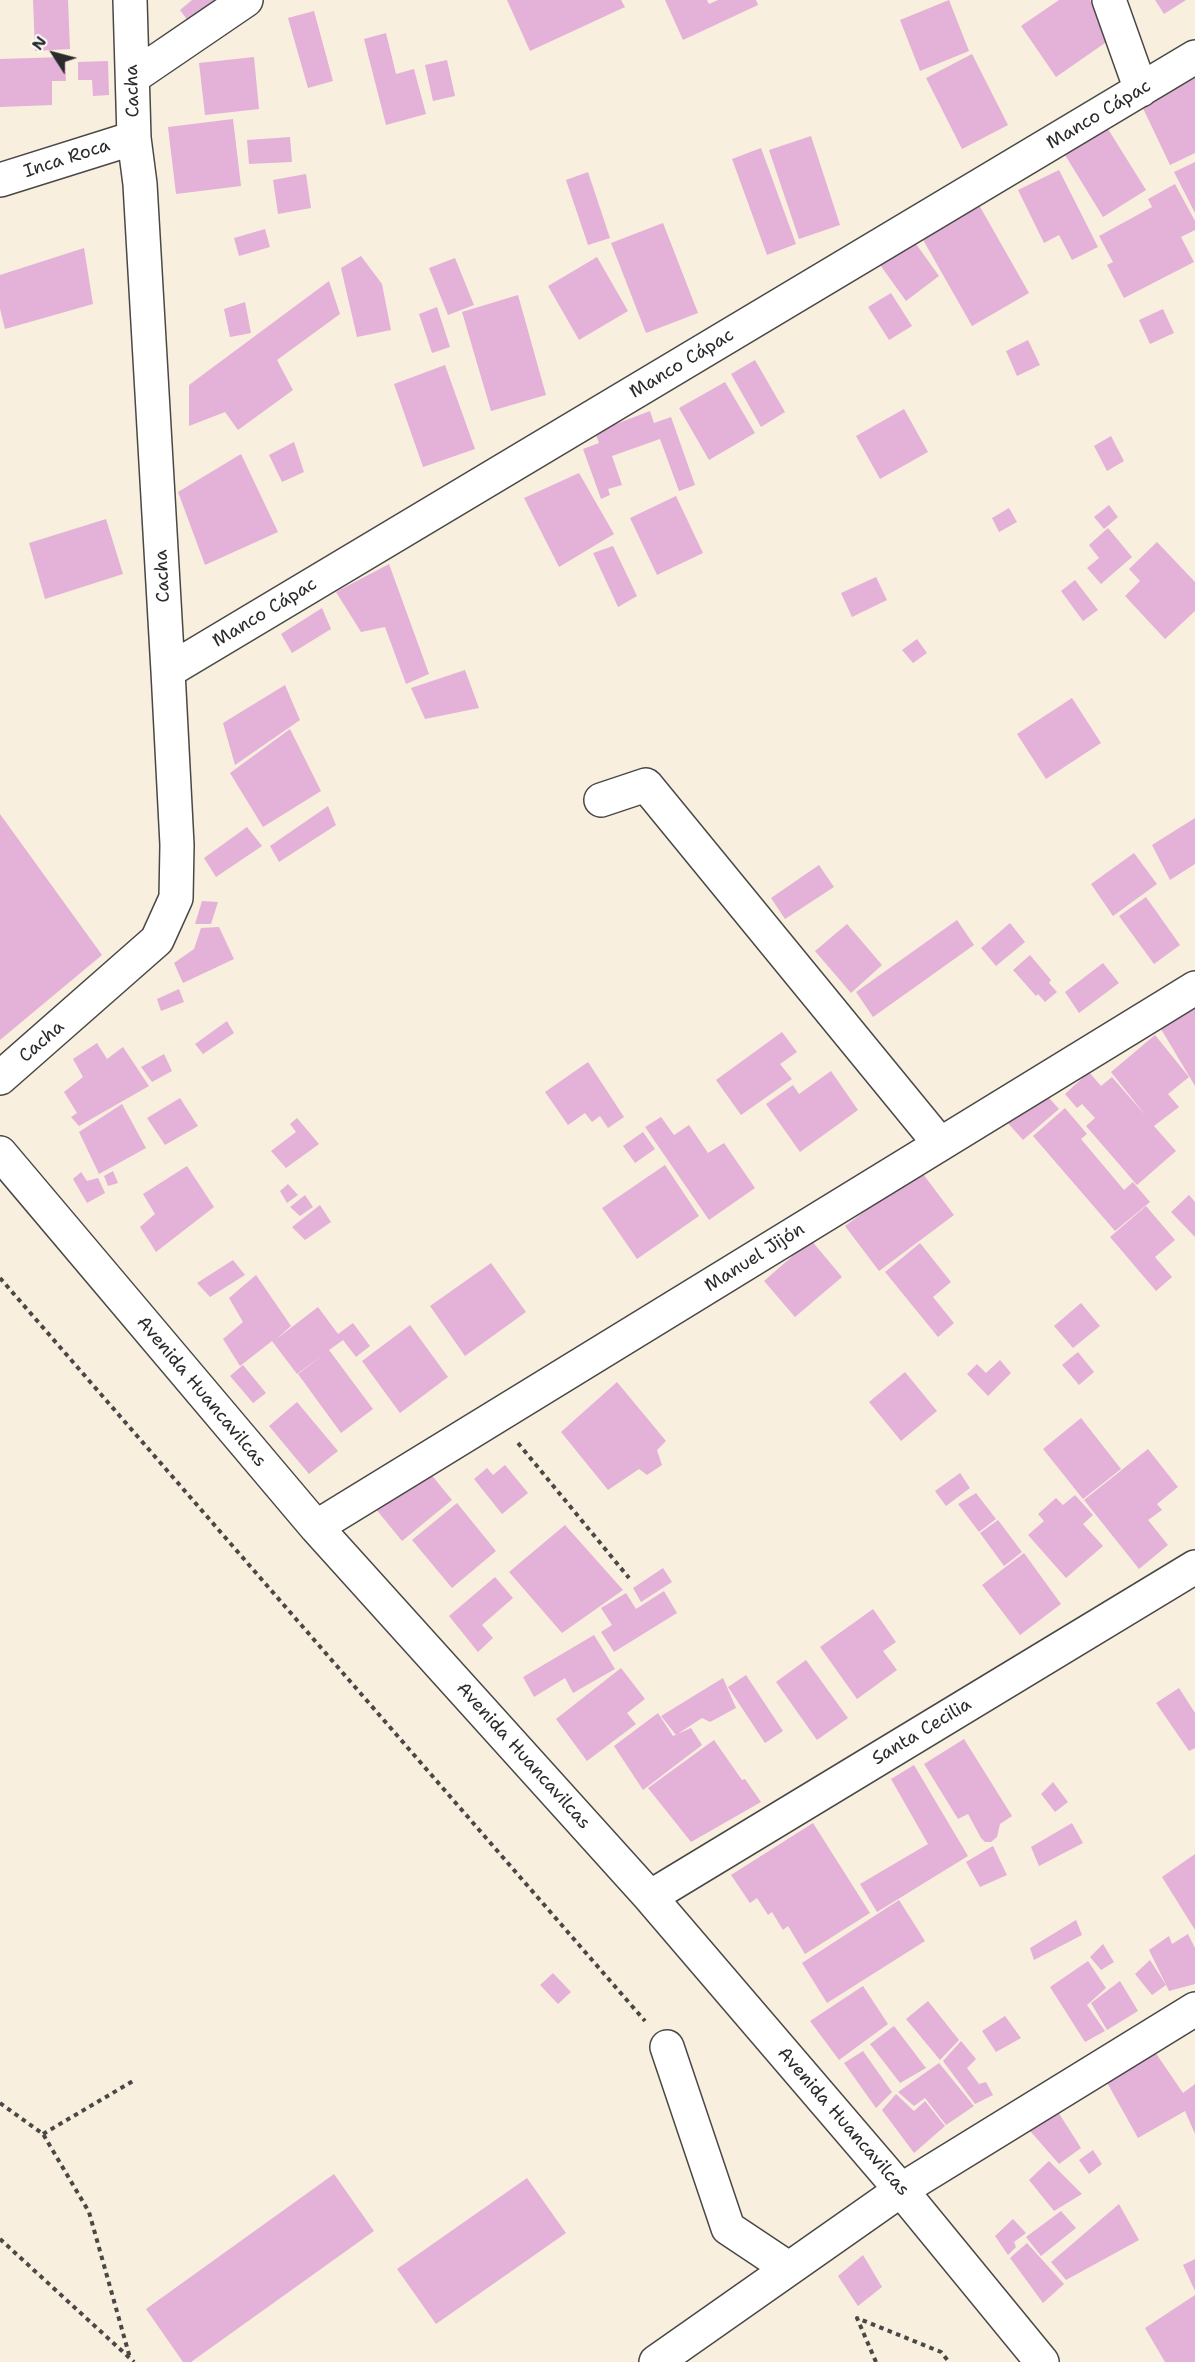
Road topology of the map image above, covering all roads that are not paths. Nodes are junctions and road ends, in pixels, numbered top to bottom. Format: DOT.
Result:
graph roads {
  1 [pos="130,0"];
  2 [pos="246,0"];
  3 [pos="1109,0"];
  4 [pos="1195,57"];
  5 [pos="133,77"];
  6 [pos="1141,90"];
  7 [pos="134,138"];
  8 [pos="0,180"];
  9 [pos="168,671"];
  10 [pos="601,800"];
  11 [pos="1195,988"];
  12 [pos="0,1078"];
  13 [pos="940,1144"];
  14 [pos="0,1153"];
  15 [pos="316,1527"];
  16 [pos="1195,1567"];
  17 [pos="650,1897"];
  18 [pos="1195,2008"];
  19 [pos="667,2047"];
  20 [pos="901,2190"];
  21 [pos="789,2268"];
  22 [pos="656,2362"];
  23 [pos="1042,2362"];
  1 -- 5 [label="street, Cacha"];
  2 -- 5 [label="street"];
  3 -- 6 [label="street"];
  4 -- 6 [label="street, Manco Cápac"];
  5 -- 7 [label="street, Cacha"];
  6 -- 9 [label="street, Manco Cápac"];
  7 -- 8 [label="street, Inca Roca"];
  7 -- 9 [label="street, Cacha"];
  9 -- 12 [label="street, Cacha"];
  10 -- 13 [label="street"];
  11 -- 13 [label="street, Manuel Jijón"];
  13 -- 15 [label="street, Manuel Jijón"];
  14 -- 15 [label="street, Avenida Huancavilcas"];
  15 -- 17 [label="street, Avenida Huancavilcas"];
  16 -- 17 [label="street, Santa Cecilia"];
  17 -- 20 [label="street, Avenida Huancavilcas"];
  18 -- 20 [label="street"];
  19 -- 21 [label="street"];
  20 -- 21 [label="street"];
  20 -- 23 [label="street, Avenida Huancavilcas"];
  21 -- 22 [label="street"];
}
